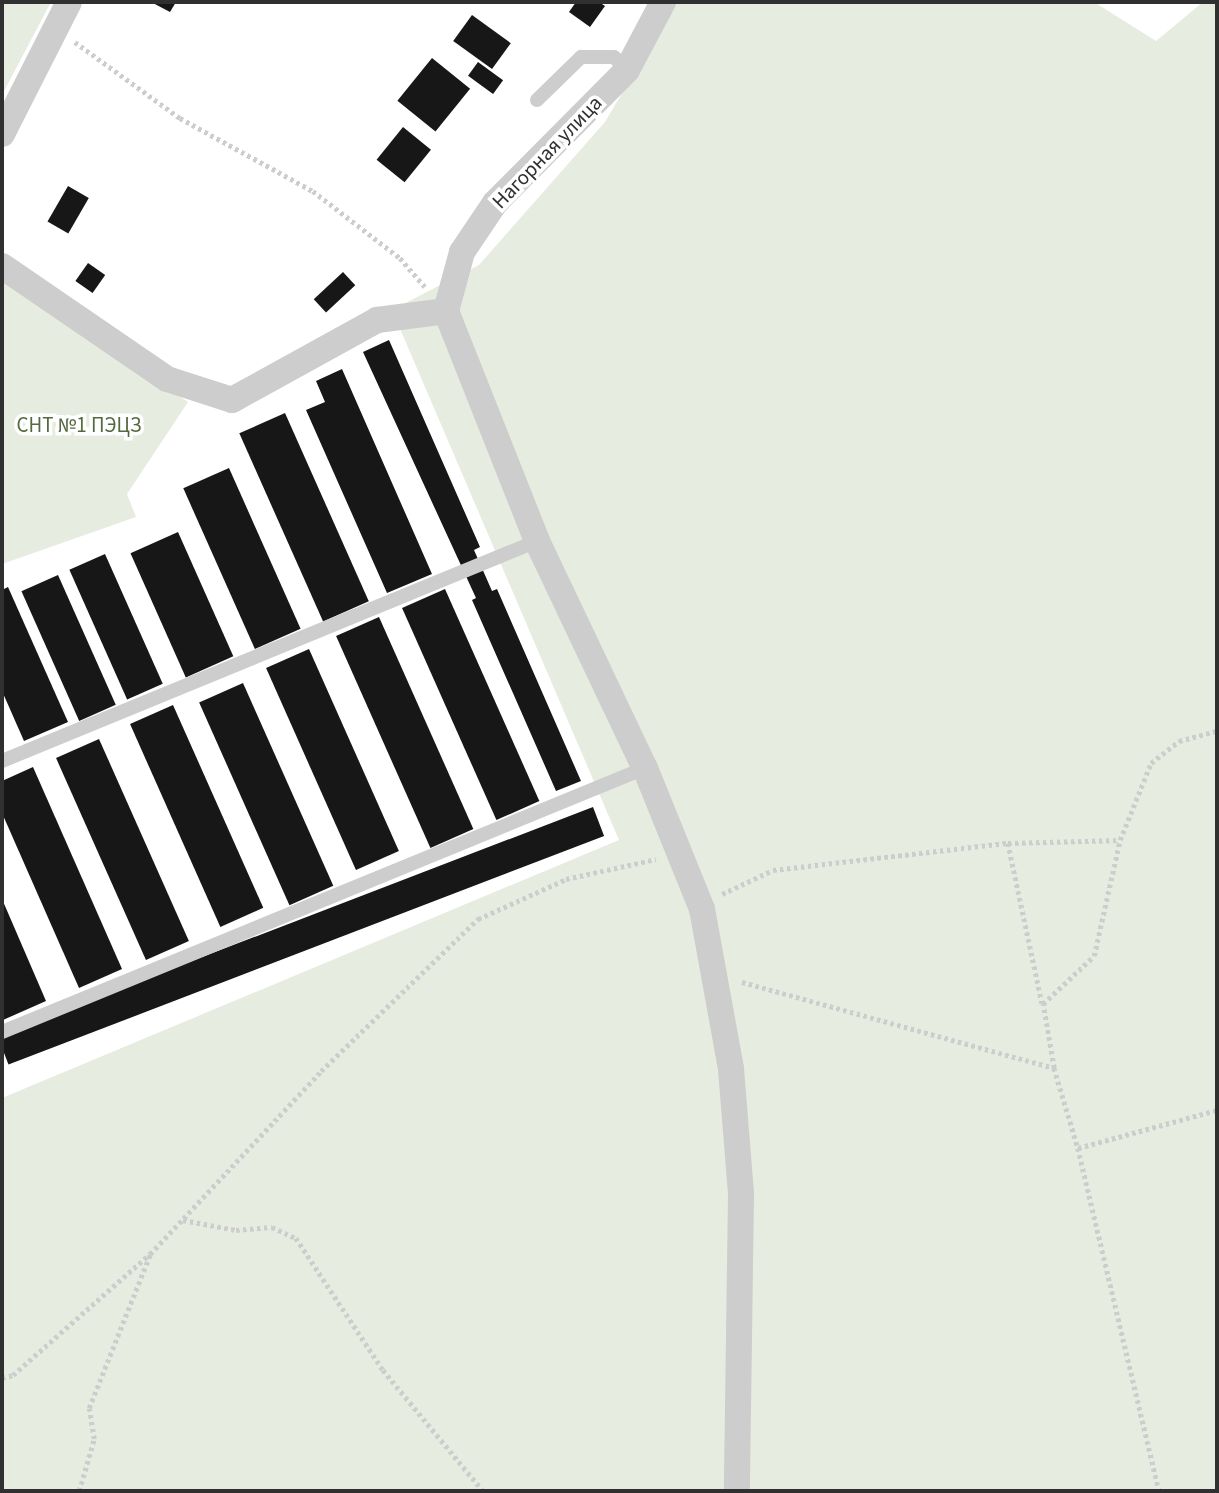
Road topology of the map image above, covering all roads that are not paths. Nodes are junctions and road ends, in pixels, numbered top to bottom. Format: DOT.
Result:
graph roads {
  1 [pos="69,2"];
  2 [pos="663,2"];
  3 [pos="627,70"];
  4 [pos="537,100"];
  5 [pos="2,134"];
  6 [pos="2,266"];
  7 [pos="446,311"];
  8 [pos="537,541"];
  9 [pos="2,761"];
  10 [pos="645,768"];
  11 [pos="2,1032"];
  12 [pos="737,1491"];
  1 -- 5 [label="street"];
  2 -- 3 [label="street, Нагорная улица"];
  3 -- 4 [label="lane"];
  3 -- 7 [label="street, Нагорная улица"];
  6 -- 7 [label="street"];
  7 -- 8 [label="street"];
  8 -- 9 [label="lane"];
  8 -- 10 [label="street"];
  10 -- 11 [label="lane"];
  10 -- 12 [label="street"];
}
